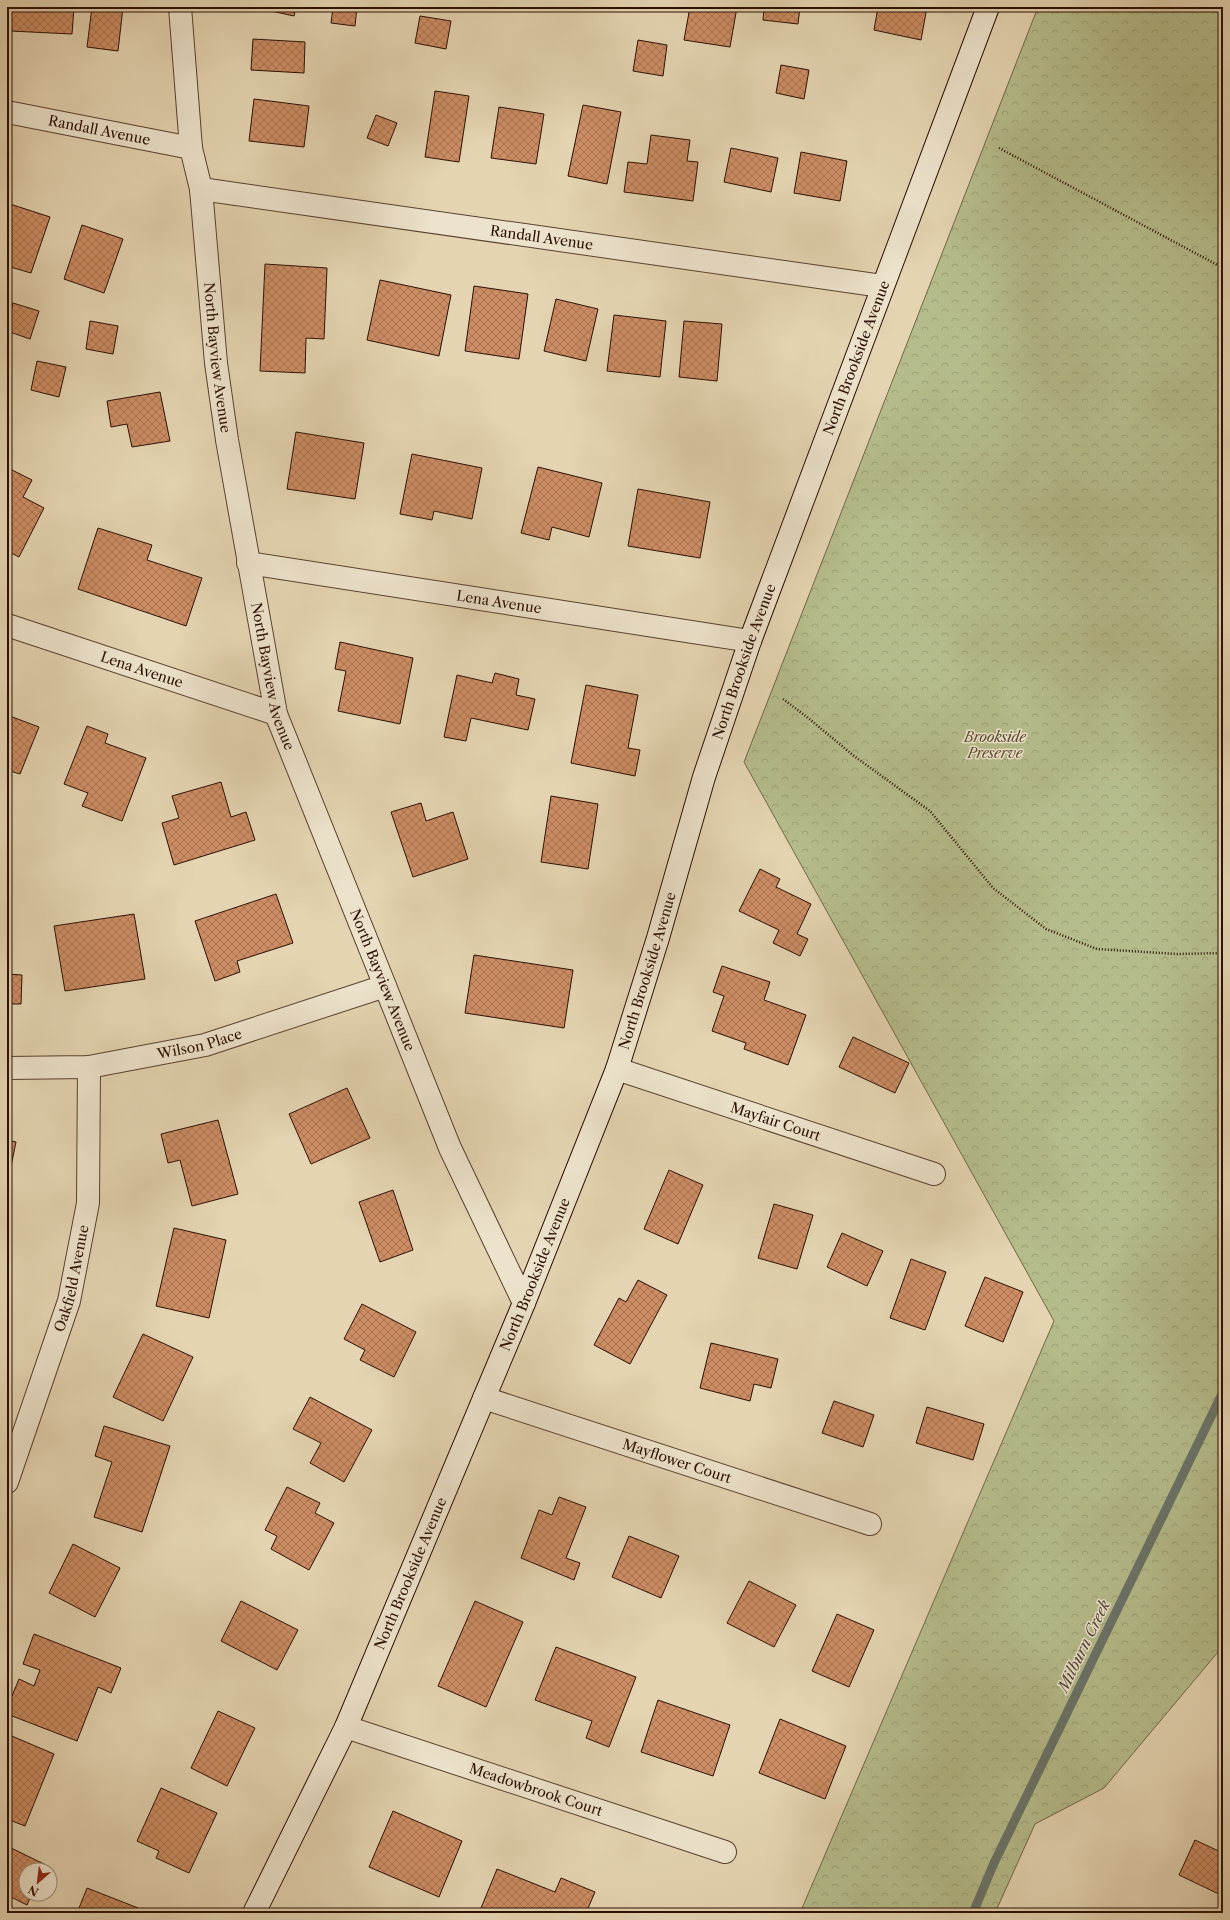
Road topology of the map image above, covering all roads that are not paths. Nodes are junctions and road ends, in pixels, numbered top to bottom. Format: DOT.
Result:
graph roads {
  1 [pos="180,7"];
  2 [pos="988,7"];
  3 [pos="7,112"];
  4 [pos="191,148"];
  5 [pos="201,189"];
  6 [pos="882,286"];
  7 [pos="248,562"];
  8 [pos="7,625"];
  9 [pos="750,642"];
  10 [pos="276,714"];
  11 [pos="385,986"];
  12 [pos="90,1066"];
  13 [pos="7,1068"];
  14 [pos="617,1069"];
  15 [pos="934,1174"];
  16 [pos="524,1303"];
  17 [pos="484,1398"];
  18 [pos="7,1482"];
  19 [pos="870,1524"];
  20 [pos="346,1727"];
  21 [pos="725,1852"];
  22 [pos="254,1913"];
  1 -- 4 [label="street, North Bayview Avenue"];
  2 -- 6 [label="street, North Brookside Avenue"];
  3 -- 4 [label="street, Randall Avenue"];
  4 -- 5 [label="street, North Bayview Avenue"];
  5 -- 6 [label="street, Randall Avenue"];
  5 -- 7 [label="street, North Bayview Avenue"];
  6 -- 9 [label="street, North Brookside Avenue"];
  7 -- 9 [label="street, Lena Avenue"];
  7 -- 10 [label="street, North Bayview Avenue"];
  8 -- 10 [label="street, Lena Avenue"];
  9 -- 14 [label="street, North Brookside Avenue"];
  10 -- 11 [label="street, North Bayview Avenue"];
  11 -- 12 [label="street, Wilson Place"];
  11 -- 16 [label="street, North Bayview Avenue"];
  12 -- 13 [label="street, Wilson Place"];
  12 -- 18 [label="street, Oakfield Avenue"];
  14 -- 15 [label="street, Mayfair Court"];
  14 -- 16 [label="street, North Brookside Avenue"];
  16 -- 17 [label="street, North Brookside Avenue"];
  17 -- 19 [label="street, Mayflower Court"];
  17 -- 20 [label="street, North Brookside Avenue"];
  20 -- 21 [label="street, Meadowbrook Court"];
  20 -- 22 [label="street, North Brookside Avenue"];
}
